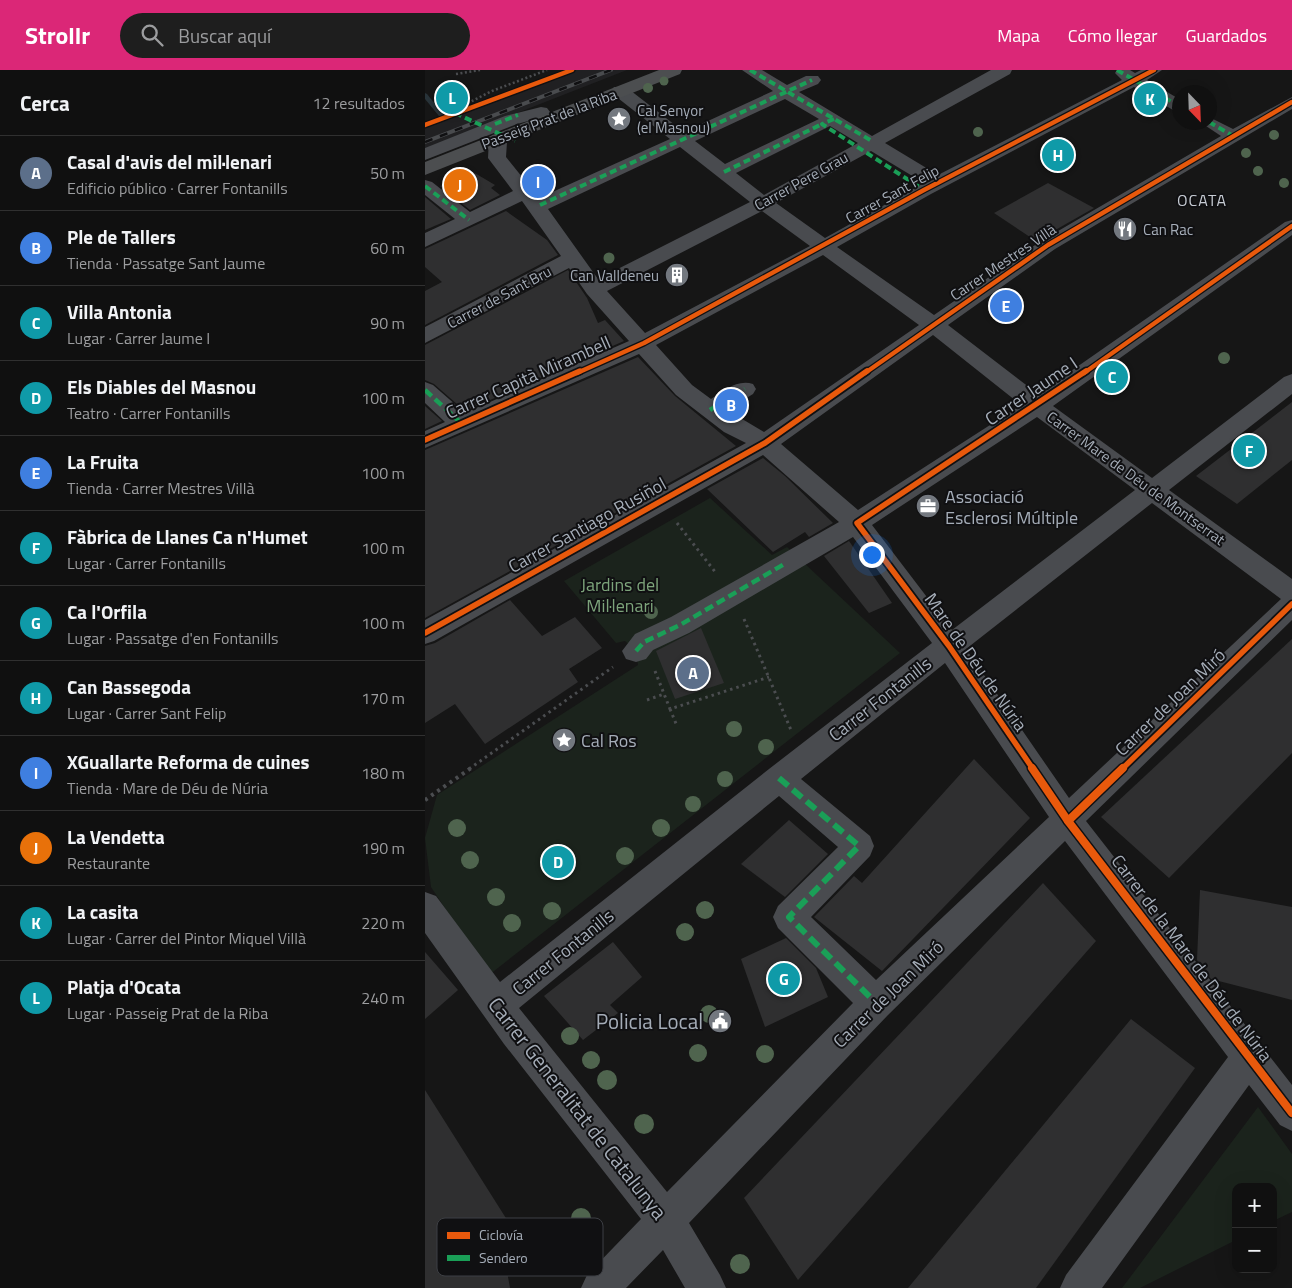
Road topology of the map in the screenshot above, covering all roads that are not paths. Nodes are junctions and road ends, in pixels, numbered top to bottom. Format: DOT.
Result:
graph roads {
  1 [pos="648,70"];
  2 [pos="674,70"];
  3 [pos="750,70"];
  4 [pos="1004,70"];
  5 [pos="1117,70"];
  6 [pos="1154,70"];
  7 [pos="813,80"];
  8 [pos="1135,80"];
  9 [pos="620,91"];
  10 [pos="786,92"];
  11 [pos="1172,102"];
  12 [pos="1292,102"];
  13 [pos="535,119"];
  14 [pos="828,121"];
  15 [pos="1217,127"];
  16 [pos="1233,136"];
  17 [pos="501,138"];
  18 [pos="683,140"];
  19 [pos="866,145"];
  20 [pos="425,154"];
  21 [pos="425,159"];
  22 [pos="425,168"];
  23 [pos="724,172"];
  24 [pos="425,186"];
  25 [pos="931,186"];
  26 [pos="532,199"];
  27 [pos="763,203"];
  28 [pos="469,220"];
  29 [pos="1292,226"];
  30 [pos="425,242"];
  31 [pos="824,246"];
  32 [pos="573,258"];
  33 [pos="595,289"];
  34 [pos="934,325"];
  35 [pos="425,336"];
  36 [pos="644,343"];
  37 [pos="1292,382"];
  38 [pos="745,389"];
  39 [pos="425,390"];
  40 [pos="1037,406"];
  41 [pos="710,410"];
  42 [pos="460,422"];
  43 [pos="425,440"];
  44 [pos="765,443"];
  45 [pos="1153,490"];
  46 [pos="857,523"];
  47 [pos="1292,593"];
  48 [pos="1292,604"];
  49 [pos="425,633"];
  50 [pos="640,646"];
  51 [pos="949,646"];
  52 [pos="779,778"];
  53 [pos="1068,821"];
  54 [pos="425,907"];
  55 [pos="876,1004"];
  56 [pos="497,1005"];
  57 [pos="1249,1057"];
  58 [pos="1292,1113"];
  59 [pos="665,1219"];
  60 [pos="600,1288"];
  61 [pos="707,1288"];
  62 [pos="1079,1288"];
  1 -- 13 [label="main road"];
  2 -- 9 [label="main road, Passeig Prat de la Riba"];
  3 -- 10 [label="street"];
  4 -- 19 [label="street, Carrer Pere Grau"];
  5 -- 8 [label="street"];
  6 -- 8 [label="street, Carrer Sant Felip"];
  7 -- 10 [label="street"];
  8 -- 11 [label="street"];
  8 -- 25 [label="street, Carrer Sant Felip"];
  9 -- 13 [label="main road, Passeig Prat de la Riba"];
  9 -- 18 [label="street, Carrer Mare de Déu de Montserrat"];
  10 -- 14 [label="street"];
  10 -- 18 [label="street"];
  12 -- 16 [label="street, Carrer Mestres Villà"];
  13 -- 17 [label="main road, Passeig Prat de la Riba"];
  13 -- 20 [label="street"];
  13 -- 21 [label="main road"];
  14 -- 19 [label="street"];
  14 -- 23 [label="street"];
  15 -- 16 [label="street"];
  16 -- 34 [label="street, Carrer Mestres Villà"];
  17 -- 22 [label="main road, Passeig Prat de la Riba"];
  17 -- 26 [label="street, Mare de Déu de Núria"];
  18 -- 23 [label="street, Carrer Mare de Déu de Montserrat"];
  18 -- 26 [label="street"];
  19 -- 25 [label="street"];
  19 -- 27 [label="street, Carrer Pere Grau"];
  23 -- 27 [label="street, Carrer Mare de Déu de Montserrat"];
  24 -- 28 [label="street"];
  25 -- 31 [label="street, Carrer Sant Felip"];
  26 -- 28 [label="street"];
  26 -- 32 [label="street, Mare de Déu de Núria"];
  27 -- 31 [label="street, Carrer Mare de Déu de Montserrat"];
  27 -- 33 [label="street, Carrer Pere Grau"];
  28 -- 30 [label="street"];
  29 -- 40 [label="street, Carrer Jaume I"];
  31 -- 34 [label="street, Carrer Mare de Déu de Montserrat"];
  31 -- 36 [label="street, Carrer Sant Felip"];
  32 -- 33 [label="street, Mare de Déu de Núria"];
  32 -- 35 [label="street, Carrer de Sant Bru"];
  33 -- 36 [label="street, Mare de Déu de Núria"];
  34 -- 40 [label="street, Carrer Mare de Déu de Montserrat"];
  34 -- 44 [label="street, Carrer Mestres Villà"];
  36 -- 41 [label="street, Mare de Déu de Núria"];
  36 -- 42 [label="street, Carrer Capità Mirambell"];
  37 -- 45 [label="street, Carrer Fontanills"];
  38 -- 41 [label="street"];
  39 -- 42 [label="street"];
  40 -- 45 [label="street, Carrer Mare de Déu de Montserrat"];
  40 -- 46 [label="street, Carrer Jaume I"];
  41 -- 44 [label="street, Mare de Déu de Núria"];
  42 -- 43 [label="street, Carrer Capità Mirambell"];
  44 -- 46 [label="street, Mare de Déu de Núria"];
  44 -- 49 [label="street, Carrer Santiago Rusiñol"];
  45 -- 47 [label="street, Carrer Mare de Déu de Montserrat"];
  45 -- 51 [label="street, Carrer Fontanills"];
  46 -- 50 [label="street, Carrer Jaume I"];
  46 -- 51 [label="street, Mare de Déu de Núria"];
  48 -- 53 [label="street, Carrer de Joan Miró"];
  51 -- 52 [label="street, Carrer Fontanills"];
  51 -- 53 [label="street, Mare de Déu de Núria"];
  52 -- 55 [label="street"];
  52 -- 56 [label="street, Carrer Fontanills"];
  53 -- 55 [label="street, Carrer de Joan Miró"];
  53 -- 57 [label="street, Carrer de la Mare de Déu de Núria"];
  54 -- 56 [label="street, Carrer Generalitat de Catalunya"];
  55 -- 59 [label="street, Carrer de Joan Miró"];
  56 -- 59 [label="street, Carrer Generalitat de Catalunya"];
  57 -- 58 [label="street, Carrer de la Mare de Déu de Núria"];
  57 -- 62 [label="street"];
  59 -- 60 [label="street, Carrer de Joan Miró"];
  59 -- 61 [label="street, Carrer Generalitat de Catalunya"];
}
